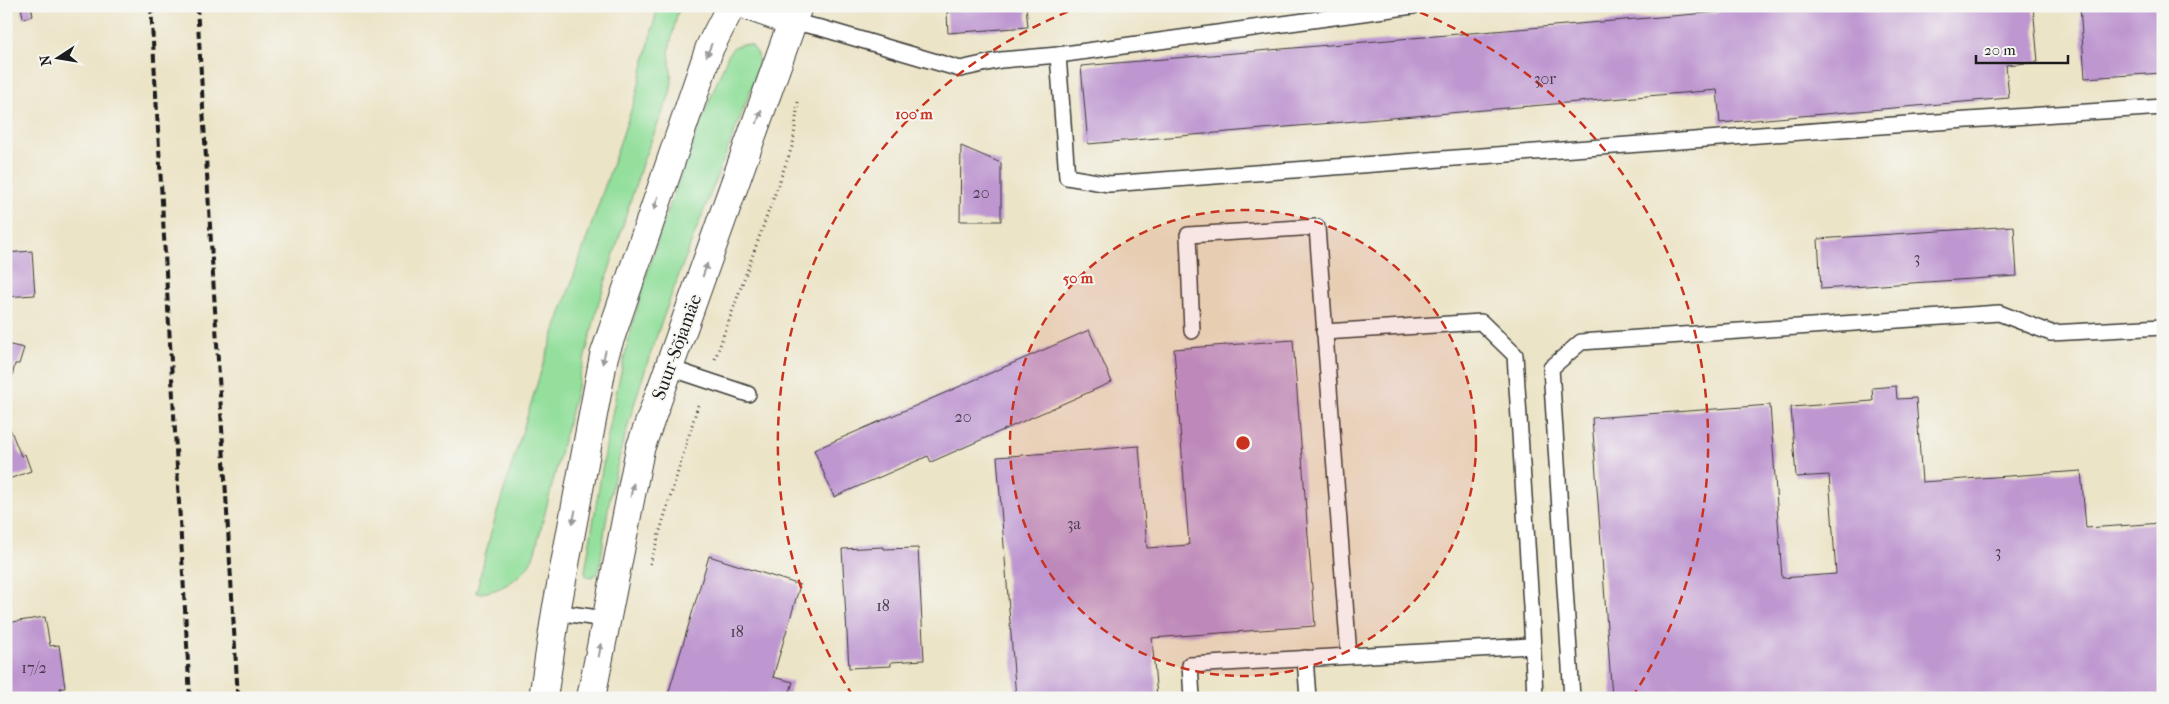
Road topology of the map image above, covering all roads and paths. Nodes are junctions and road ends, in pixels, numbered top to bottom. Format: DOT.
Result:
graph roads {
  1 [pos="732,6"];
  2 [pos="748,6"];
  3 [pos="1413,6"];
  4 [pos="794,11"];
  5 [pos="1058,55"];
  6 [pos="2163,107"];
  7 [pos="2163,327"];
  8 [pos="1192,331"];
  9 [pos="1324,332"];
  10 [pos="670,368"];
  11 [pos="748,394"];
  12 [pos="556,612"];
  13 [pos="605,619"];
  14 [pos="1532,646"];
  15 [pos="1349,656"];
  16 [pos="1305,658"];
  17 [pos="544,698"];
  18 [pos="591,698"];
  19 [pos="1192,698"];
  20 [pos="1308,698"];
  21 [pos="1534,698"];
  22 [pos="1572,698"];
  1 -- 12 [label="main road, one-way"];
  2 -- 4 [label="main road"];
  3 -- 5 [label="lane"];
  4 -- 5 [label="lane"];
  10 -- 4 [label="main road, Suur-Sõjamäe, one-way"];
  5 -- 6 [label="lane"];
  7 -- 22 [label="lane"];
  8 -- 9 [label="lane"];
  9 -- 14 [label="lane"];
  9 -- 15 [label="lane"];
  10 -- 11 [label="lane"];
  13 -- 10 [label="main road, Suur-Sõjamäe, one-way"];
  12 -- 13 [label="lane"];
  12 -- 17 [label="main road"];
  18 -- 13 [label="main road, Suur-Sõjamäe, one-way"];
  14 -- 15 [label="lane"];
  14 -- 21 [label="lane"];
  15 -- 16 [label="lane"];
  16 -- 19 [label="lane"];
  16 -- 20 [label="lane"];
}
